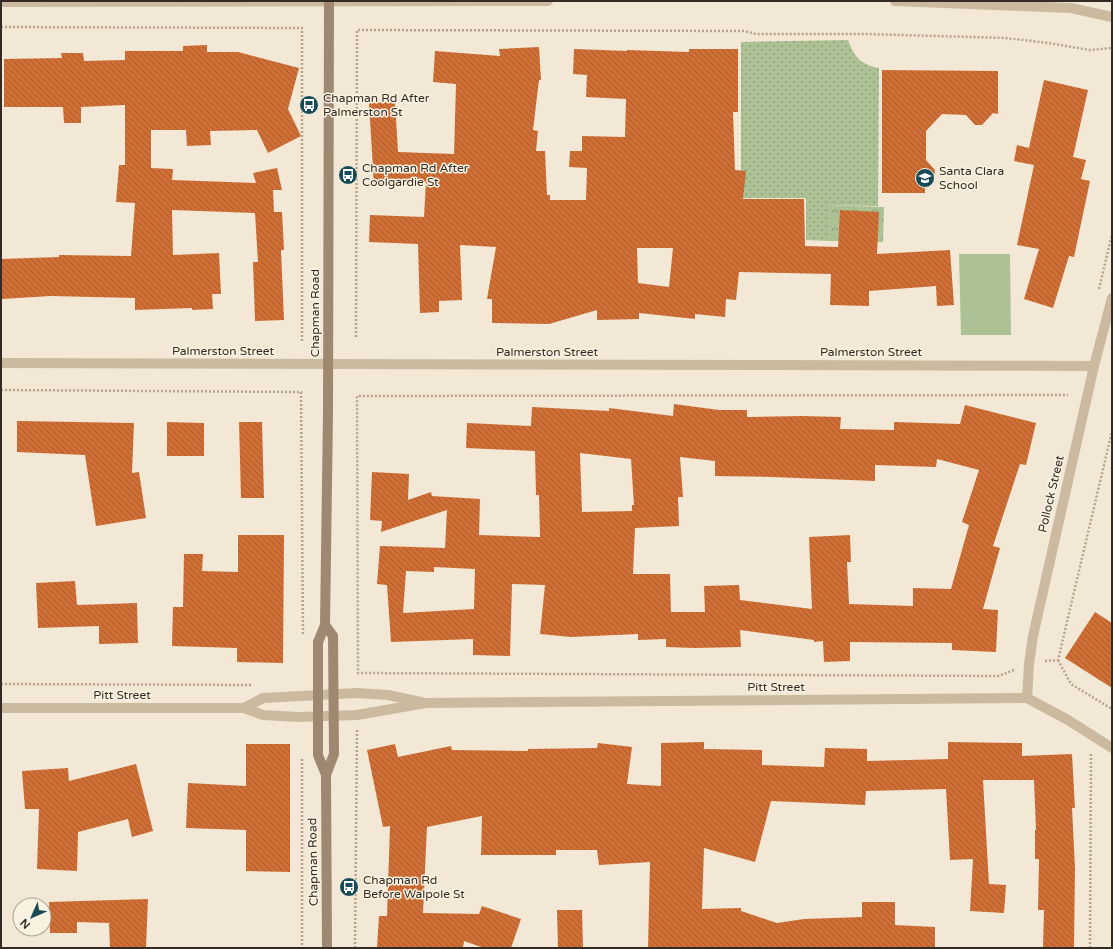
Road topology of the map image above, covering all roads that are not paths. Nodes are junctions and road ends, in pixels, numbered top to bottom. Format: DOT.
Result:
graph roads {
  1 [pos="329,1"];
  2 [pos="548,1"];
  3 [pos="895,1"];
  4 [pos="1,2"];
  5 [pos="1112,17"];
  6 [pos="1112,298"];
  7 [pos="1,363"];
  8 [pos="328,364"];
  9 [pos="1094,366"];
  10 [pos="325,625"];
  11 [pos="334,694"];
  12 [pos="319,695"];
  13 [pos="1027,698"];
  14 [pos="426,703"];
  15 [pos="1,708"];
  16 [pos="244,708"];
  17 [pos="319,716"];
  18 [pos="334,716"];
  19 [pos="1112,748"];
  20 [pos="326,775"];
  21 [pos="327,948"];
  1 -- 2 [label="street"];
  1 -- 4 [label="street"];
  1 -- 8 [label="main road, Chapman Road"];
  3 -- 5 [label="street"];
  6 -- 9 [label="street, Pollock Street"];
  7 -- 8 [label="street, Palmerston Street"];
  8 -- 9 [label="street, Palmerston Street"];
  8 -- 10 [label="main road, Chapman Road"];
  9 -- 13 [label="street, Pollock Street"];
  10 -- 11 [label="main road, Chapman Road"];
  10 -- 12 [label="main road, Chapman Road"];
  11 -- 12 [label="street, Pitt Street"];
  11 -- 14 [label="street, Pitt Street"];
  11 -- 18 [label="main road, Chapman Road"];
  12 -- 16 [label="street, Pitt Street"];
  12 -- 17 [label="main road, Chapman Road"];
  13 -- 14 [label="street, Pitt Street"];
  13 -- 19 [label="street, Pitt Street"];
  14 -- 18 [label="street, Pitt Street"];
  15 -- 16 [label="street, Pitt Street"];
  16 -- 17 [label="street, Pitt Street"];
  17 -- 18 [label="street, Pitt Street"];
  17 -- 20 [label="main road, Chapman Road"];
  18 -- 20 [label="main road, Chapman Road"];
  20 -- 21 [label="main road, Chapman Road"];
}
